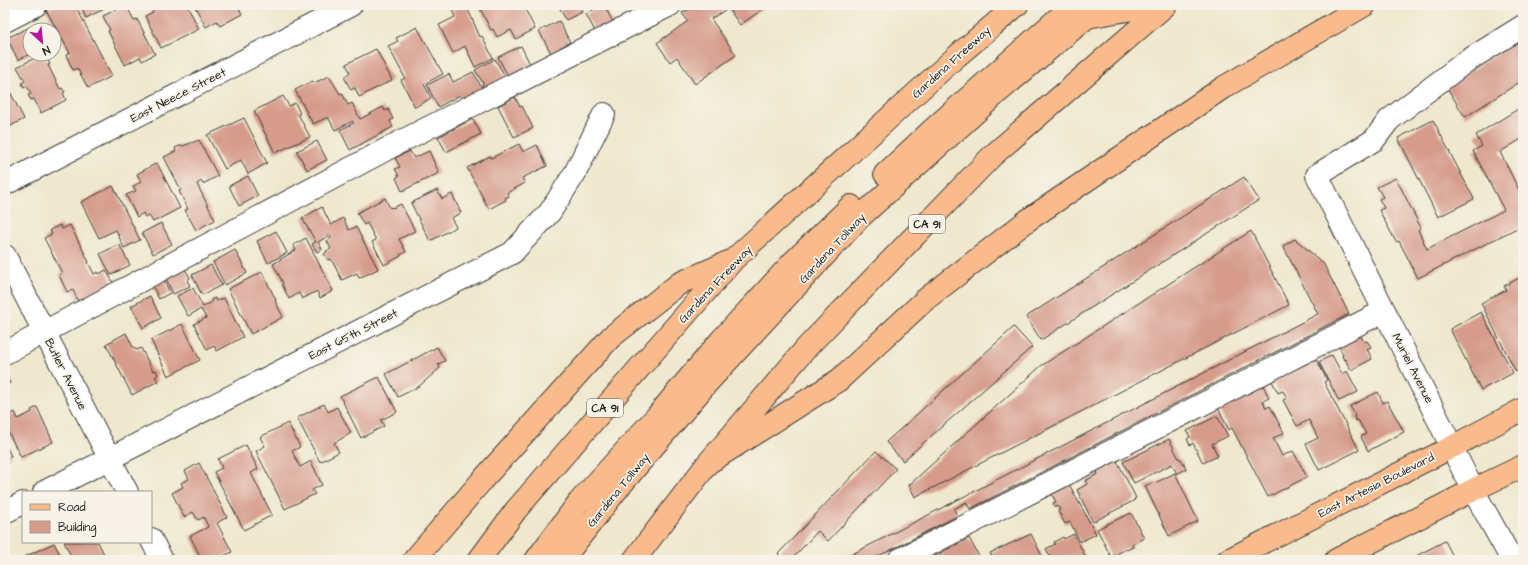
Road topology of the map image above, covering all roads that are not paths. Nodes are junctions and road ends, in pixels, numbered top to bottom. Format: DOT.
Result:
graph roads {
  1 [pos="36,5"];
  2 [pos="351,5"];
  3 [pos="670,5"];
  4 [pos="1017,5"];
  5 [pos="1075,5"];
  6 [pos="1156,5"];
  7 [pos="1166,5"];
  8 [pos="1365,5"];
  9 [pos="5,21"];
  10 [pos="1523,26"];
  11 [pos="604,114"];
  12 [pos="5,184"];
  13 [pos="5,256"];
  14 [pos="734,259"];
  15 [pos="1384,311"];
  16 [pos="45,333"];
  17 [pos="5,353"];
  18 [pos="1523,409"];
  19 [pos="1452,447"];
  20 [pos="109,458"];
  21 [pos="708,463"];
  22 [pos="1523,466"];
  23 [pos="1473,490"];
  24 [pos="46,491"];
  25 [pos="126,491"];
  26 [pos="22,504"];
  27 [pos="5,512"];
  28 [pos="152,541"];
  29 [pos="162,560"];
  30 [pos="414,560"];
  31 [pos="479,560"];
  32 [pos="536,560"];
  33 [pos="562,560"];
  34 [pos="634,560"];
  35 [pos="899,560"];
  36 [pos="1228,560"];
  37 [pos="1336,560"];
  38 [pos="1512,560"];
  1 -- 9 [label="street"];
  2 -- 12 [label="street, East Neece Street"];
  3 -- 16 [label="street"];
  4 -- 14 [label="main road, Gardena Freeway / CA 91"];
  5 -- 32 [label="main road, Gardena Tollway"];
  6 -- 33 [label="main road, Gardena Tollway"];
  7 -- 21 [label="main road, CA 91"];
  8 -- 21 [label="main road"];
  10 -- 15 [label="street, Muriel Avenue"];
  11 -- 20 [label="street, East 65th Street"];
  13 -- 16 [label="street, Butler Avenue"];
  14 -- 30 [label="main road"];
  14 -- 31 [label="main road, Gardena Freeway / CA 91"];
  15 -- 19 [label="street, Muriel Avenue"];
  15 -- 35 [label="street"];
  16 -- 17 [label="street"];
  16 -- 20 [label="street, Butler Avenue"];
  18 -- 19 [label="main road, East Artesia Boulevard"];
  19 -- 23 [label="street, Muriel Avenue"];
  19 -- 36 [label="main road, East Artesia Boulevard"];
  20 -- 24 [label="street, East 65th Street"];
  20 -- 25 [label="street, Butler Avenue"];
  21 -- 34 [label="main road, CA 91"];
  22 -- 23 [label="main road"];
  23 -- 37 [label="main road"];
  23 -- 38 [label="street, Muriel Avenue"];
  26 -- 27 [label="street"];
  28 -- 29 [label="street"];
}
